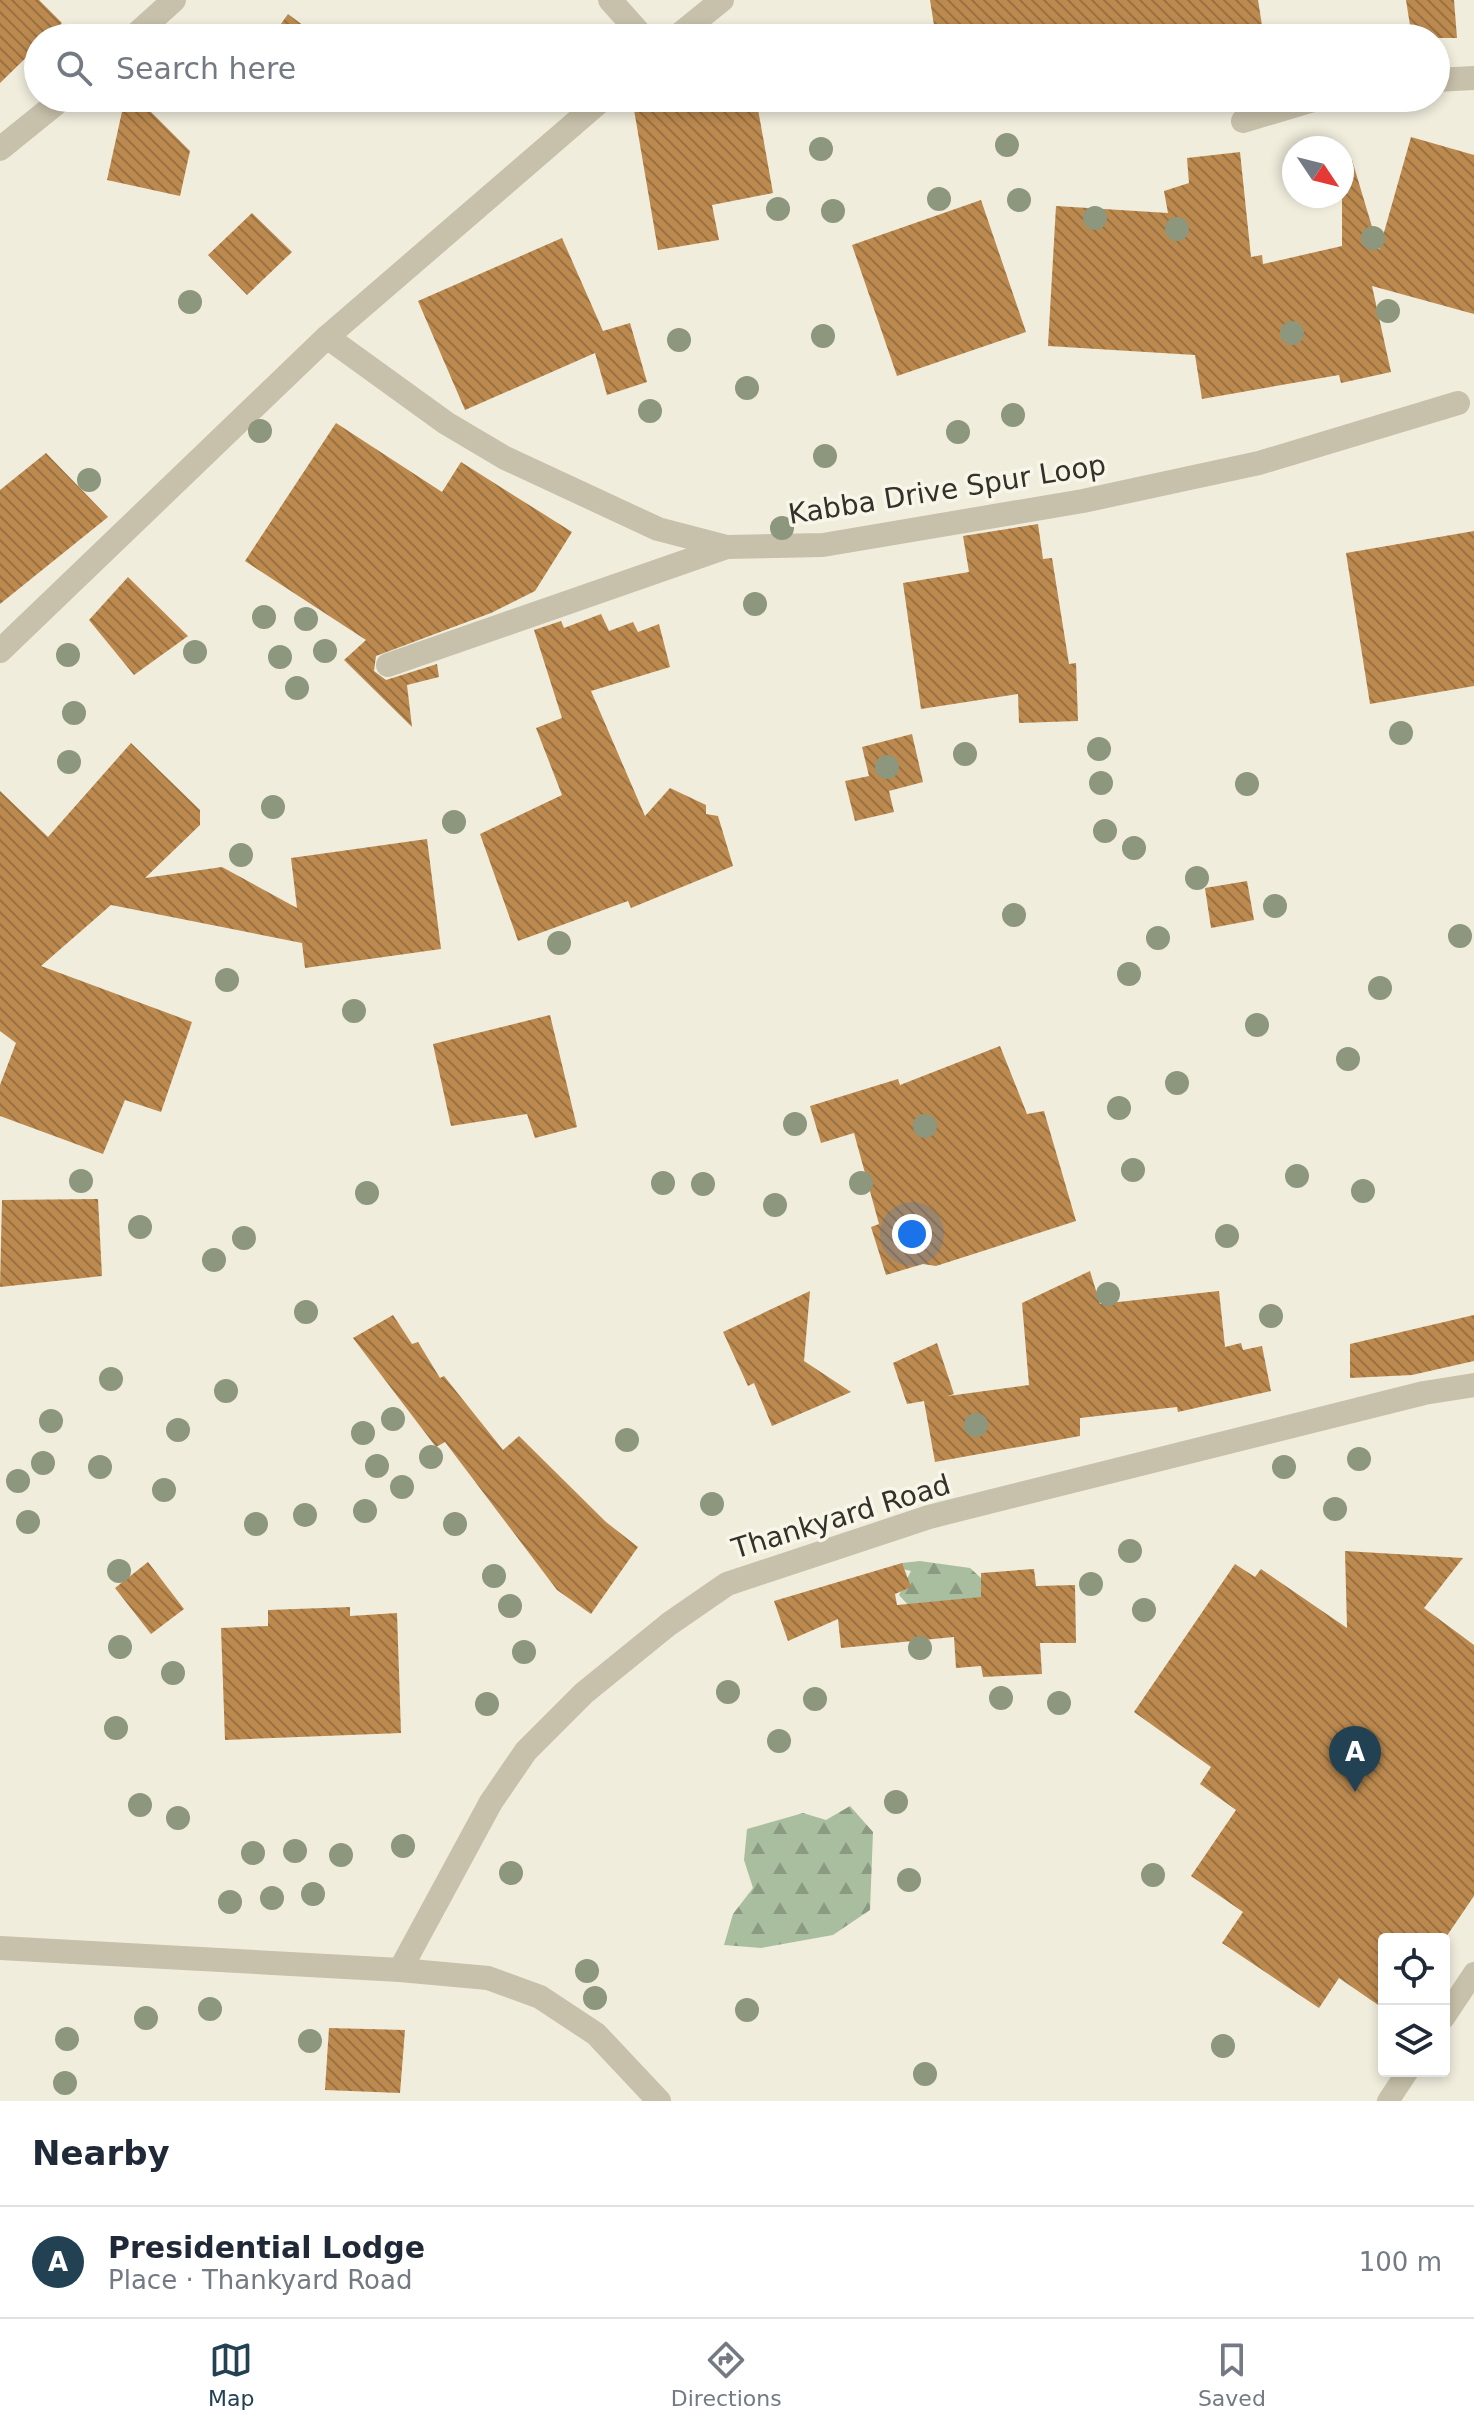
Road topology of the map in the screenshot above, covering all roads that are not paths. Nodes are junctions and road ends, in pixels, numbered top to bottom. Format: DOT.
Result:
graph roads {
  1 [pos="174,0"];
  2 [pos="610,0"];
  3 [pos="722,0"];
  4 [pos="147,24"];
  5 [pos="631,24"];
  6 [pos="692,24"];
  7 [pos="1474,78"];
  8 [pos="1450,79"];
  9 [pos="46,112"];
  10 [pos="588,112"];
  11 [pos="1273,112"];
  12 [pos="1243,121"];
  13 [pos="0,149"];
  14 [pos="327,337"];
  15 [pos="1458,403"];
  16 [pos="727,547"];
  17 [pos="0,651"];
  18 [pos="388,665"];
  19 [pos="1474,1385"];
  20 [pos="0,1948"];
  21 [pos="400,1970"];
  22 [pos="1474,1973"];
  23 [pos="1450,2009"];
  24 [pos="1404,2077"];
  25 [pos="659,2101"];
  26 [pos="1388,2101"];
  1 -- 4 [label="street"];
  2 -- 5 [label="street"];
  3 -- 6 [label="street"];
  7 -- 8 [label="street"];
  9 -- 13 [label="street"];
  10 -- 14 [label="street"];
  11 -- 12 [label="street"];
  14 -- 16 [label="street, Kabba Drive Spur Loop"];
  14 -- 17 [label="street"];
  15 -- 16 [label="street, Kabba Drive Spur Loop"];
  16 -- 18 [label="street"];
  19 -- 21 [label="street, Thankyard Road"];
  20 -- 21 [label="street"];
  21 -- 25 [label="street"];
  22 -- 23 [label="lane"];
  24 -- 26 [label="lane"];
}
